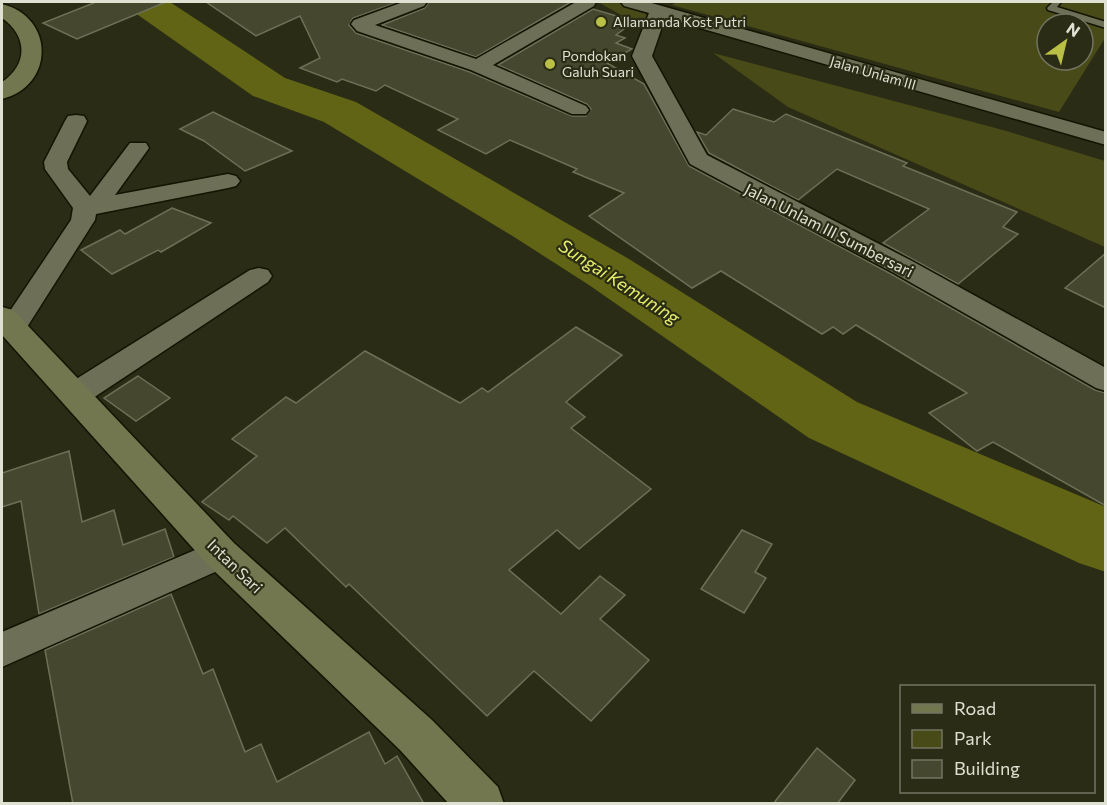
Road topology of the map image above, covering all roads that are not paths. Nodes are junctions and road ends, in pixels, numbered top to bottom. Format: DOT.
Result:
graph roads {
  1 [pos="418,2"];
  2 [pos="588,2"];
  3 [pos="1050,5"];
  4 [pos="644,6"];
  5 [pos="2,10"];
  6 [pos="1106,25"];
  7 [pos="478,66"];
  8 [pos="2,92"];
  9 [pos="579,110"];
  10 [pos="76,121"];
  11 [pos="1106,140"];
  12 [pos="138,147"];
  13 [pos="228,181"];
  14 [pos="90,208"];
  15 [pos="259,276"];
  16 [pos="7,322"];
  17 [pos="1106,381"];
  18 [pos="76,394"];
  19 [pos="220,554"];
  20 [pos="2,650"];
  21 [pos="481,804"];
  1 -- 7 [label="street"];
  2 -- 7 [label="street"];
  3 -- 6 [label="lane"];
  4 -- 11 [label="street, Jalan Unlam III"];
  4 -- 17 [label="street, Jalan Unlam III Sumbersari"];
  5 -- 8 [label="street"];
  7 -- 9 [label="street"];
  10 -- 14 [label="street"];
  12 -- 14 [label="street"];
  13 -- 14 [label="street"];
  14 -- 16 [label="street"];
  15 -- 18 [label="street"];
  16 -- 18 [label="street, Intan Sari"];
  18 -- 19 [label="street, Intan Sari"];
  19 -- 20 [label="street"];
  19 -- 21 [label="street, Intan Sari"];
}
